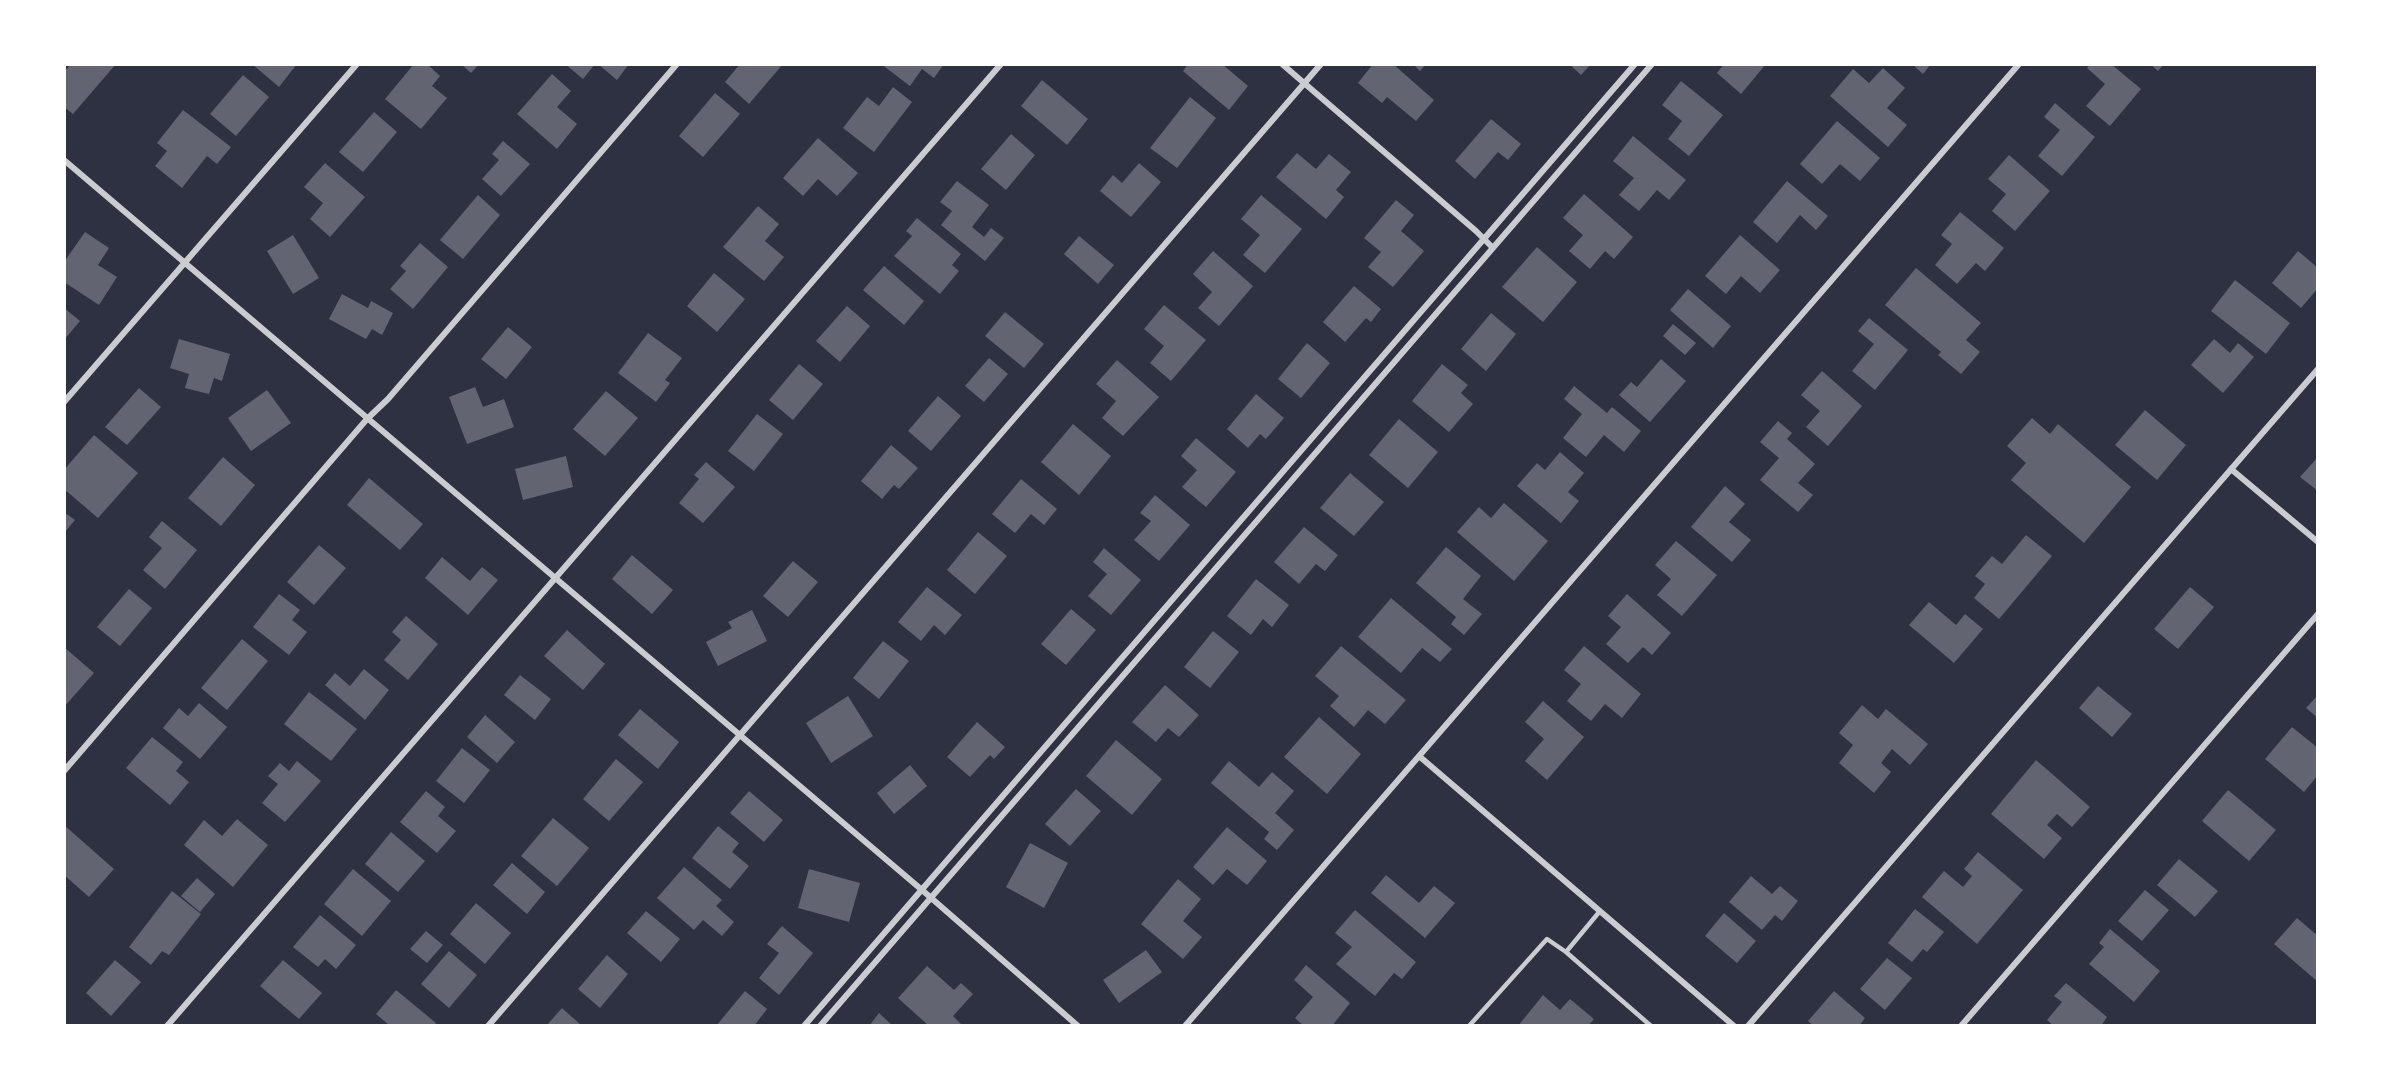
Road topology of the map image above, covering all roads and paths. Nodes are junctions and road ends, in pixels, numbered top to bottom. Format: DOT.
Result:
graph roads {
  1 [pos="357,64"];
  2 [pos="677,64"];
  3 [pos="1001,64"];
  4 [pos="1282,64"];
  5 [pos="1321,64"];
  6 [pos="1635,64"];
  7 [pos="1652,64"];
  8 [pos="2019,64"];
  9 [pos="1304,84"];
  10 [pos="64,160"];
  11 [pos="1484,238"];
  12 [pos="1492,247"];
  13 [pos="186,262"];
  14 [pos="2318,369"];
  15 [pos="64,402"];
  16 [pos="367,419"];
  17 [pos="2230,469"];
  18 [pos="2318,542"];
  19 [pos="555,578"];
  20 [pos="2318,614"];
  21 [pos="739,736"];
  22 [pos="1419,756"];
  23 [pos="64,771"];
  24 [pos="922,890"];
  25 [pos="930,897"];
  26 [pos="1600,911"];
  27 [pos="1566,952"];
  28 [pos="167,1026"];
  29 [pos="488,1026"];
  30 [pos="804,1026"];
  31 [pos="819,1026"];
  32 [pos="1078,1026"];
  33 [pos="1185,1026"];
  34 [pos="1469,1026"];
  35 [pos="1651,1026"];
  36 [pos="1734,1026"];
  37 [pos="1748,1026"];
  38 [pos="1960,1026"];
  1 -- 13 [label="street"];
  2 -- 16 [label="street"];
  3 -- 19 [label="street"];
  4 -- 9 [label="street"];
  5 -- 9 [label="street"];
  6 -- 11 [label="street"];
  7 -- 12 [label="street"];
  8 -- 22 [label="street"];
  9 -- 11 [label="street"];
  9 -- 21 [label="street"];
  10 -- 13 [label="street"];
  11 -- 12 [label="street"];
  11 -- 24 [label="street"];
  12 -- 25 [label="street"];
  13 -- 15 [label="street"];
  13 -- 16 [label="street"];
  14 -- 17 [label="street"];
  16 -- 19 [label="street"];
  16 -- 23 [label="street"];
  17 -- 18 [label="street"];
  17 -- 37 [label="street"];
  19 -- 21 [label="street"];
  19 -- 28 [label="street"];
  20 -- 38 [label="street"];
  21 -- 24 [label="street"];
  21 -- 29 [label="street"];
  22 -- 26 [label="street"];
  22 -- 33 [label="street"];
  24 -- 25 [label="street"];
  24 -- 30 [label="street"];
  25 -- 31 [label="street"];
  25 -- 32 [label="street"];
  26 -- 27 [label="lane"];
  26 -- 36 [label="street"];
  27 -- 34 [label="lane"];
  27 -- 35 [label="lane"];
}
